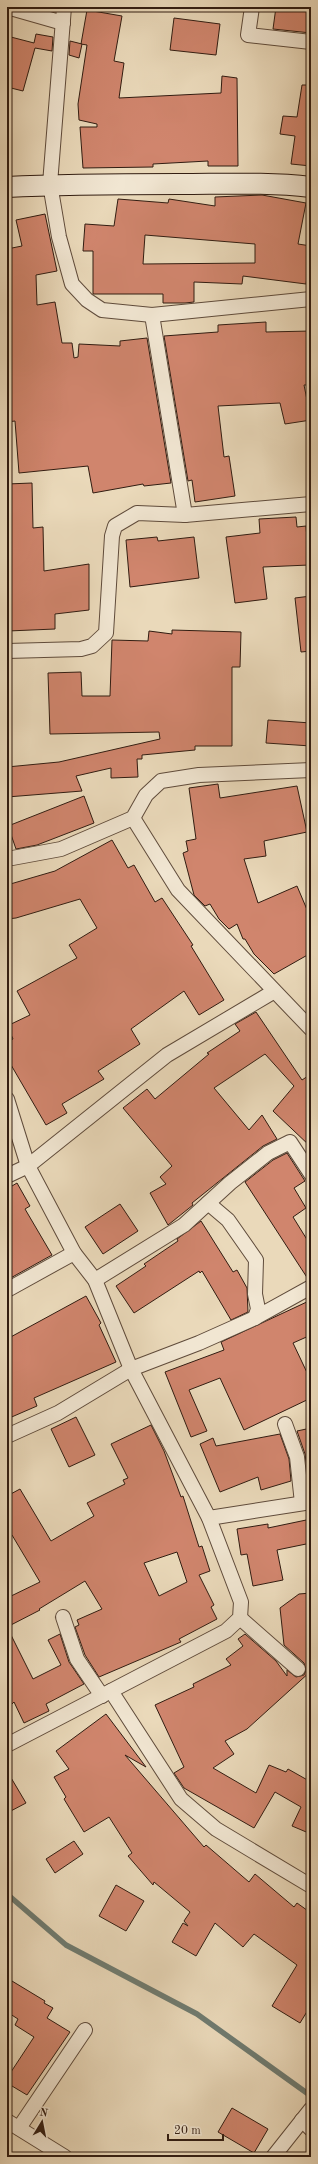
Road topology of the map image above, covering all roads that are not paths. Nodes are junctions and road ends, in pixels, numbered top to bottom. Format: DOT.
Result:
graph roads {
  1 [pos="7,7"];
  2 [pos="64,7"];
  3 [pos="252,7"];
  4 [pos="63,23"];
  5 [pos="311,42"];
  6 [pos="50,184"];
  7 [pos="7,186"];
  8 [pos="311,187"];
  9 [pos="311,299"];
  10 [pos="152,315"];
  11 [pos="311,504"];
  12 [pos="185,515"];
  13 [pos="7,651"];
  14 [pos="311,770"];
  15 [pos="133,818"];
  16 [pos="7,859"];
  17 [pos="273,992"];
  18 [pos="311,1029"];
  19 [pos="7,1099"];
  20 [pos="28,1166"];
  21 [pos="311,1174"];
  22 [pos="7,1176"];
  23 [pos="208,1203"];
  24 [pos="74,1253"];
  25 [pos="95,1280"];
  26 [pos="311,1287"];
  27 [pos="7,1290"];
  28 [pos="255,1318"];
  29 [pos="131,1369"];
  30 [pos="285,1424"];
  31 [pos="7,1436"];
  32 [pos="307,1503"];
  33 [pos="209,1518"];
  34 [pos="63,1617"];
  35 [pos="240,1618"];
  36 [pos="298,1669"];
  37 [pos="107,1694"];
  38 [pos="7,1745"];
  39 [pos="311,1886"];
  40 [pos="85,2030"];
  41 [pos="311,2109"];
  42 [pos="306,2124"];
  43 [pos="13,2125"];
  44 [pos="65,2157"];
  45 [pos="272,2157"];
  1 -- 4 [label="street"];
  2 -- 4 [label="street"];
  3 -- 5 [label="street"];
  4 -- 6 [label="street"];
  6 -- 7 [label="street"];
  6 -- 8 [label="street"];
  6 -- 10 [label="street"];
  9 -- 10 [label="street"];
  10 -- 12 [label="street"];
  11 -- 12 [label="street"];
  12 -- 13 [label="street"];
  14 -- 15 [label="street"];
  15 -- 16 [label="street"];
  15 -- 17 [label="street"];
  17 -- 18 [label="street"];
  17 -- 20 [label="street"];
  19 -- 20 [label="street"];
  20 -- 22 [label="street"];
  20 -- 24 [label="street"];
  21 -- 23 [label="street"];
  23 -- 25 [label="street"];
  23 -- 28 [label="street"];
  24 -- 25 [label="street"];
  24 -- 27 [label="street"];
  25 -- 29 [label="street"];
  26 -- 28 [label="street"];
  28 -- 29 [label="street"];
  29 -- 31 [label="street"];
  29 -- 33 [label="street"];
  30 -- 32 [label="street"];
  32 -- 33 [label="street"];
  33 -- 35 [label="street"];
  34 -- 37 [label="street"];
  35 -- 36 [label="street"];
  35 -- 37 [label="street"];
  37 -- 38 [label="street"];
  37 -- 39 [label="street"];
  40 -- 43 [label="street"];
  41 -- 42 [label="street"];
  42 -- 45 [label="street"];
  43 -- 44 [label="street"];
}
